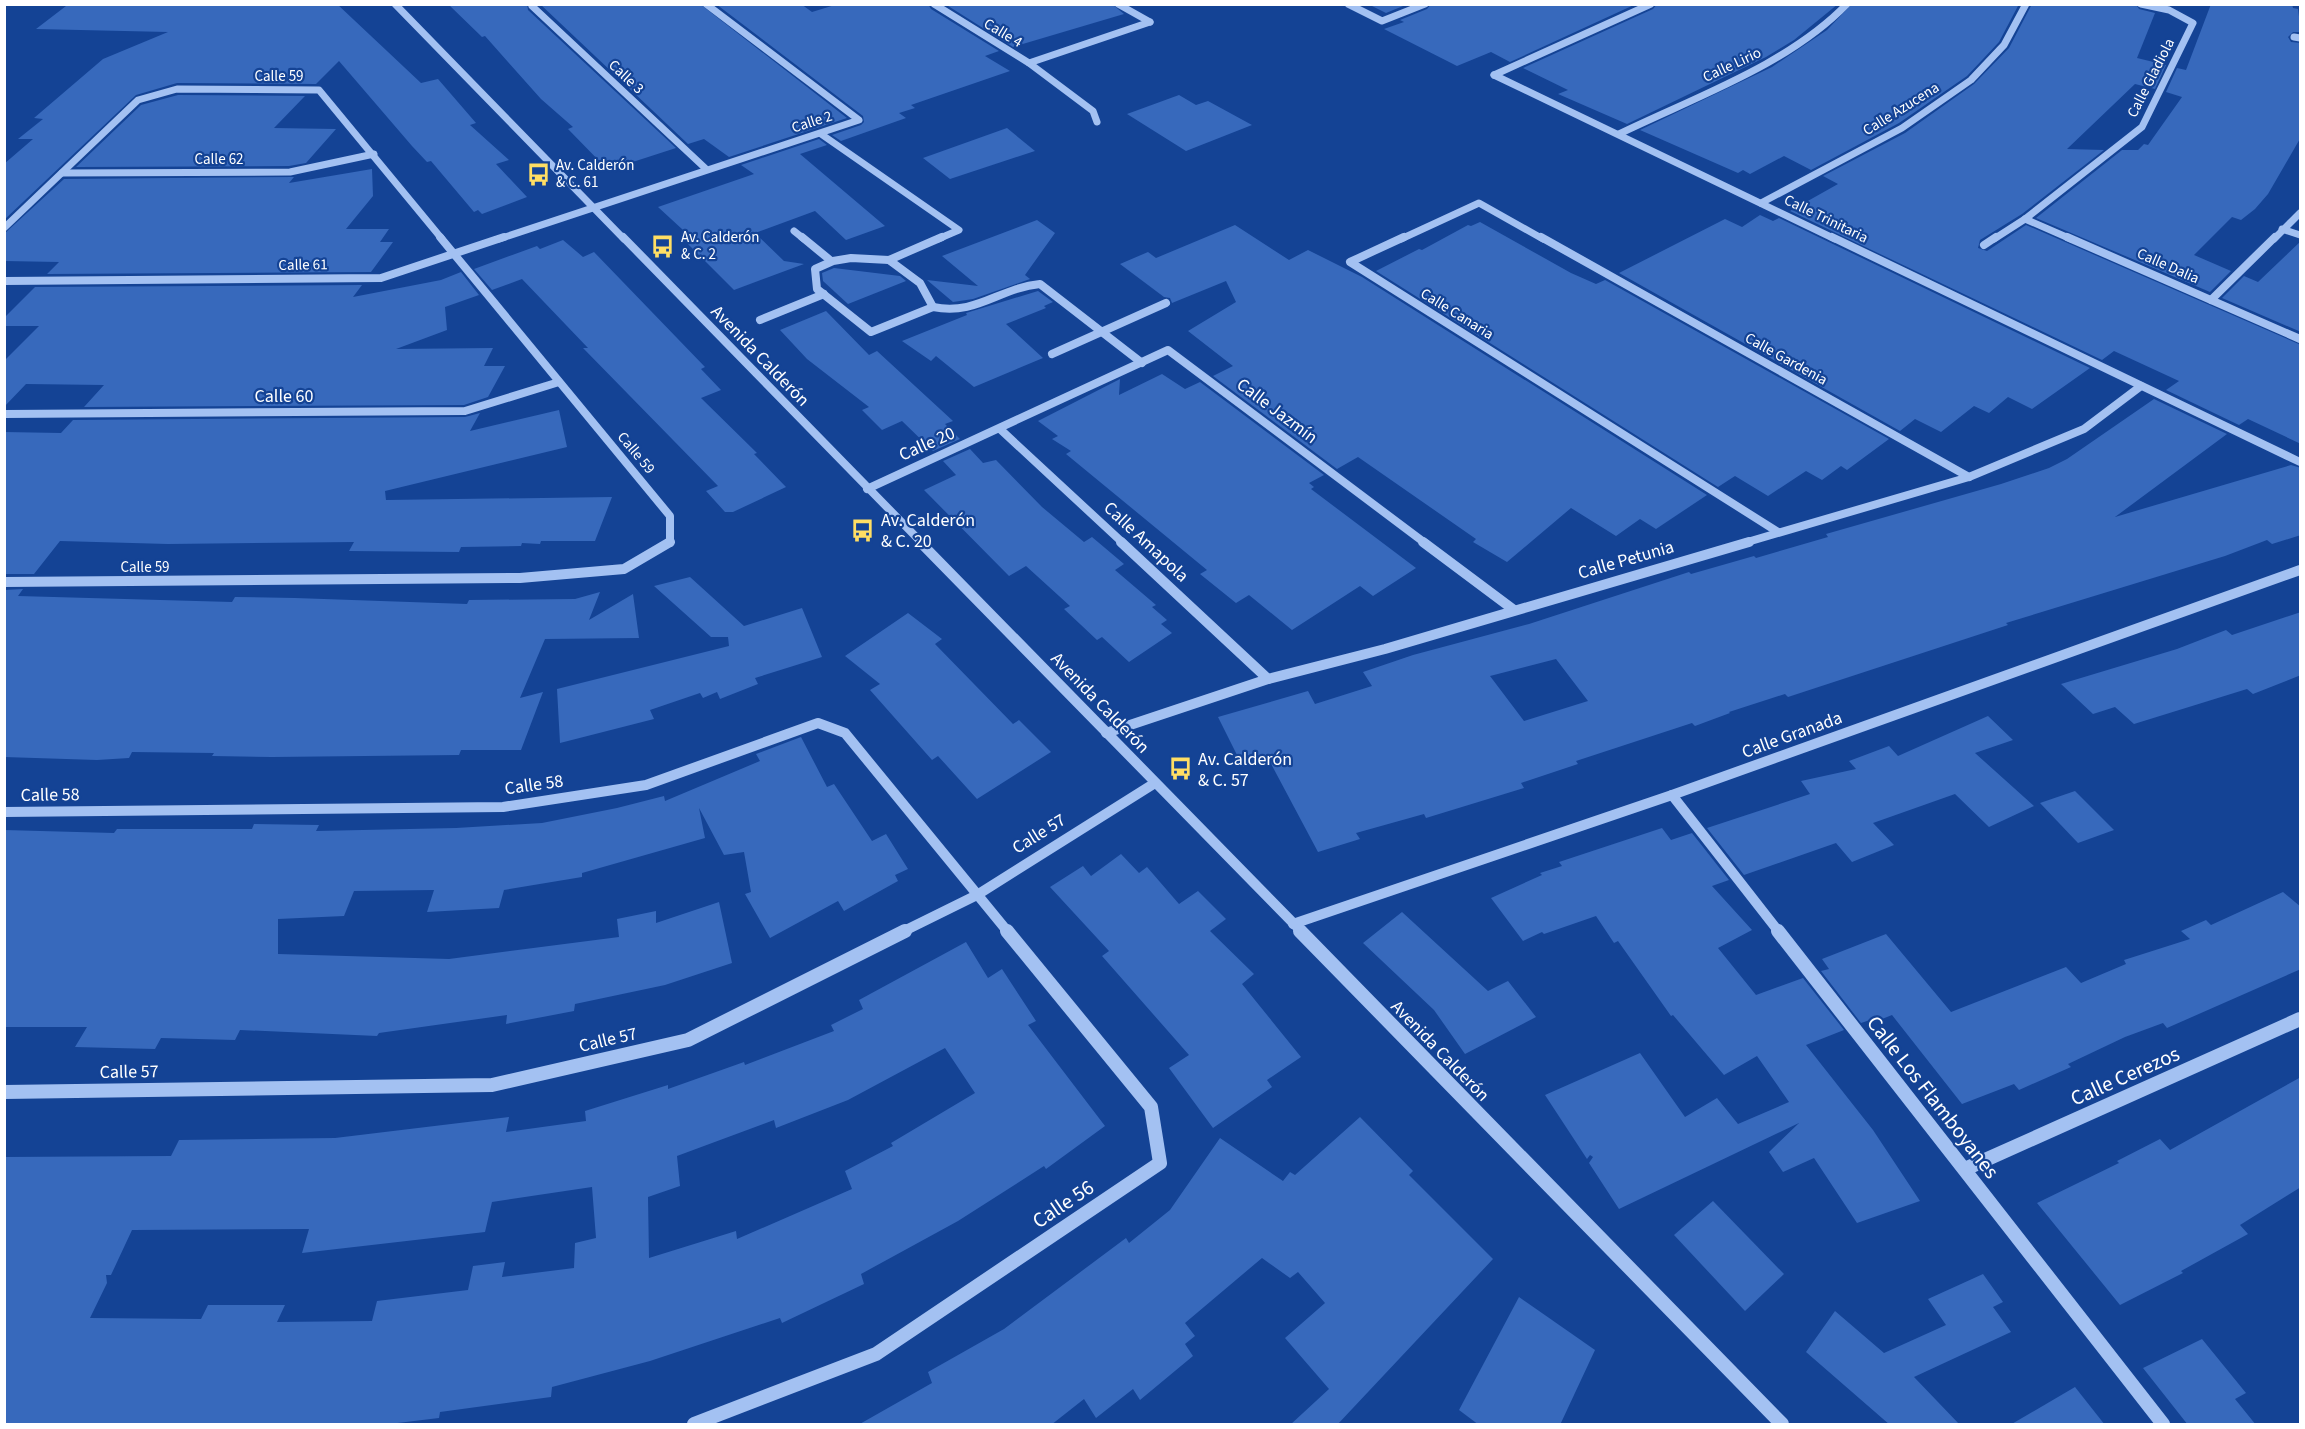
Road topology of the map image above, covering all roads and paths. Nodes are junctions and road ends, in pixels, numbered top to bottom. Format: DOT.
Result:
graph roads {
  1 [pos="395,4"];
  2 [pos="534,4"];
  3 [pos="706,4"];
  4 [pos="934,4"];
  5 [pos="1118,4"];
  6 [pos="1348,4"];
  7 [pos="1425,4"];
  8 [pos="1651,4"];
  9 [pos="1847,4"];
  10 [pos="2026,4"];
  11 [pos="2141,4"];
  12 [pos="1029,63"];
  13 [pos="1097,122"];
  14 [pos="821,134"];
  15 [pos="1619,134"];
  16 [pos="374,154"];
  17 [pos="705,168"];
  18 [pos="62,173"];
  19 [pos="1761,203"];
  20 [pos="591,206"];
  21 [pos="2301,213"];
  22 [pos="2025,219"];
  23 [pos="4,228"];
  24 [pos="2282,229"];
  25 [pos="794,231"];
  26 [pos="2301,235"];
  27 [pos="1984,245"];
  28 [pos="456,255"];
  29 [pos="830,260"];
  30 [pos="889,260"];
  31 [pos="1589,265"];
  32 [pos="4,281"];
  33 [pos="824,294"];
  34 [pos="2211,300"];
  35 [pos="1166,303"];
  36 [pos="933,307"];
  37 [pos="760,320"];
  38 [pos="1102,332"];
  39 [pos="2301,339"];
  40 [pos="1052,354"];
  41 [pos="1142,363"];
  42 [pos="559,382"];
  43 [pos="2141,386"];
  44 [pos="4,414"];
  45 [pos="1000,429"];
  46 [pos="2301,462"];
  47 [pos="1969,477"];
  48 [pos="867,489"];
  49 [pos="1778,532"];
  50 [pos="2301,570"];
  51 [pos="4,582"];
  52 [pos="1514,610"];
  53 [pos="1268,679"];
  54 [pos="1106,733"];
  55 [pos="1155,783"];
  56 [pos="1672,795"];
  57 [pos="4,812"];
  58 [pos="977,895"];
  59 [pos="1293,924"];
  60 [pos="2301,1019"];
  61 [pos="4,1092"];
  62 [pos="1965,1169"];
  63 [pos="694,1425"];
  64 [pos="1782,1425"];
  65 [pos="2163,1425"];
  1 -- 20 [label="street, Avenida Calderón"];
  2 -- 17 [label="street, Calle 3"];
  3 -- 14 [label="street, Calle 2"];
  4 -- 12 [label="street, Calle 4"];
  5 -- 12 [label="street"];
  6 -- 7 [label="street"];
  8 -- 15 [label="street, Calle Trinitaria"];
  9 -- 15 [label="street, Calle Lirio"];
  10 -- 19 [label="street, Calle Azucena"];
  11 -- 22 [label="street, Calle Gladiola"];
  12 -- 13 [label="street, Calle 4"];
  14 -- 17 [label="street, Calle 2"];
  14 -- 30 [label="street"];
  15 -- 19 [label="street, Calle Trinitaria"];
  16 -- 18 [label="street, Calle 62"];
  16 -- 18 [label="street, Calle 59"];
  16 -- 28 [label="street, Calle 59"];
  17 -- 20 [label="street, Calle 2"];
  18 -- 23 [label="street, Calle 59"];
  19 -- 43 [label="street, Calle Trinitaria"];
  20 -- 28 [label="street, Calle 61"];
  20 -- 48 [label="street, Avenida Calderón"];
  21 -- 24 [label="street"];
  22 -- 27 [label="street"];
  22 -- 34 [label="street, Calle Dalia"];
  24 -- 26 [label="street"];
  24 -- 34 [label="street"];
  25 -- 29 [label="street"];
  28 -- 32 [label="street, Calle 61"];
  28 -- 42 [label="street, Calle 59"];
  29 -- 30 [label="street"];
  29 -- 33 [label="street"];
  30 -- 36 [label="street"];
  31 -- 47 [label="street, Calle Gardenia"];
  31 -- 49 [label="street, Calle Canaria"];
  33 -- 36 [label="street"];
  33 -- 37 [label="street"];
  34 -- 39 [label="street, Calle Dalia"];
  35 -- 38 [label="street"];
  36 -- 38 [label="street"];
  38 -- 40 [label="street"];
  38 -- 41 [label="street"];
  41 -- 45 [label="street, Calle Jazmín"];
  41 -- 52 [label="street, Calle Jazmín"];
  42 -- 44 [label="street, Calle 60"];
  42 -- 51 [label="street, Calle 59"];
  43 -- 46 [label="street, Calle Trinitaria"];
  43 -- 47 [label="street, Calle Petunia"];
  45 -- 48 [label="street, Calle 20"];
  45 -- 53 [label="street, Calle Amapola"];
  47 -- 49 [label="street, Calle Petunia"];
  48 -- 54 [label="street, Avenida Calderón"];
  49 -- 52 [label="street, Calle Petunia"];
  50 -- 56 [label="street, Calle Granada"];
  52 -- 53 [label="street, Calle Petunia"];
  53 -- 54 [label="street, Calle Petunia"];
  54 -- 55 [label="street, Avenida Calderón"];
  55 -- 58 [label="street, Calle 57"];
  55 -- 59 [label="street, Avenida Calderón"];
  56 -- 59 [label="street, Calle Granada"];
  56 -- 62 [label="street, Calle Los Flamboyanes"];
  57 -- 58 [label="street, Calle 58"];
  58 -- 61 [label="street, Calle 57"];
  58 -- 63 [label="street, Calle 56"];
  59 -- 64 [label="street, Avenida Calderón"];
  60 -- 62 [label="street, Calle Cerezos"];
  62 -- 65 [label="street, Calle Los Flamboyanes"];
}
